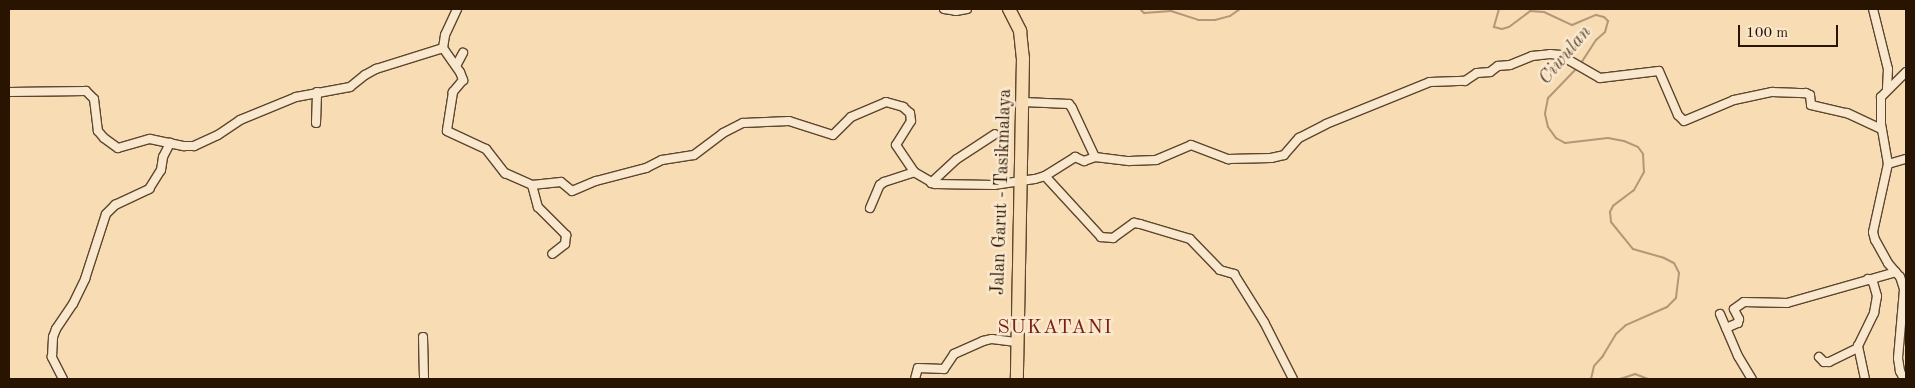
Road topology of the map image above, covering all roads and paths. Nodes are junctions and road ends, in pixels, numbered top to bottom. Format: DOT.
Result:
graph roads {
  1 [pos="457,9"];
  2 [pos="944,9"];
  3 [pos="967,9"];
  4 [pos="1009,9"];
  5 [pos="1873,9"];
  6 [pos="443,48"];
  7 [pos="463,53"];
  8 [pos="456,66"];
  9 [pos="1906,72"];
  10 [pos="1887,89"];
  11 [pos="9,92"];
  12 [pos="317,92"];
  13 [pos="1023,102"];
  14 [pos="316,123"];
  15 [pos="1882,129"];
  16 [pos="995,134"];
  17 [pos="170,143"];
  18 [pos="1095,157"];
  19 [pos="1906,159"];
  20 [pos="1888,164"];
  21 [pos="914,172"];
  22 [pos="1045,176"];
  23 [pos="1019,181"];
  24 [pos="931,183"];
  25 [pos="532,185"];
  26 [pos="870,208"];
  27 [pos="552,254"];
  28 [pos="1896,272"];
  29 [pos="1868,279"];
  30 [pos="1720,314"];
  31 [pos="1726,328"];
  32 [pos="423,337"];
  33 [pos="1016,342"];
  34 [pos="1858,348"];
  35 [pos="1819,357"];
  36 [pos="1900,378"];
  37 [pos="63,379"];
  38 [pos="424,379"];
  39 [pos="914,379"];
  40 [pos="1017,379"];
  41 [pos="1294,379"];
  42 [pos="1752,379"];
  43 [pos="1865,379"];
  1 -- 6 [label="street"];
  2 -- 3 [label="street"];
  4 -- 13 [label="main road, Jalan Garut - Tasikmalaya"];
  5 -- 10 [label="street"];
  6 -- 8 [label="street"];
  6 -- 12 [label="street"];
  7 -- 8 [label="street"];
  8 -- 25 [label="street"];
  9 -- 10 [label="street"];
  10 -- 15 [label="street"];
  11 -- 17 [label="street"];
  12 -- 14 [label="street"];
  12 -- 17 [label="street"];
  13 -- 18 [label="street"];
  13 -- 23 [label="main road, Jalan Garut - Tasikmalaya"];
  15 -- 18 [label="street"];
  15 -- 20 [label="street"];
  16 -- 24 [label="street"];
  17 -- 37 [label="street"];
  18 -- 22 [label="street"];
  19 -- 20 [label="street"];
  20 -- 28 [label="street"];
  21 -- 24 [label="street"];
  21 -- 25 [label="street"];
  21 -- 26 [label="street"];
  22 -- 23 [label="street"];
  22 -- 41 [label="street"];
  23 -- 24 [label="street"];
  23 -- 33 [label="main road, Jalan Garut - Tasikmalaya"];
  25 -- 27 [label="street"];
  28 -- 29 [label="street"];
  28 -- 36 [label="street"];
  29 -- 31 [label="street"];
  29 -- 34 [label="street"];
  30 -- 31 [label="street"];
  31 -- 42 [label="street"];
  32 -- 38 [label="street"];
  33 -- 39 [label="street"];
  33 -- 40 [label="main road, Jalan Garut - Tasikmalaya"];
  34 -- 35 [label="street"];
  34 -- 43 [label="street"];
}
